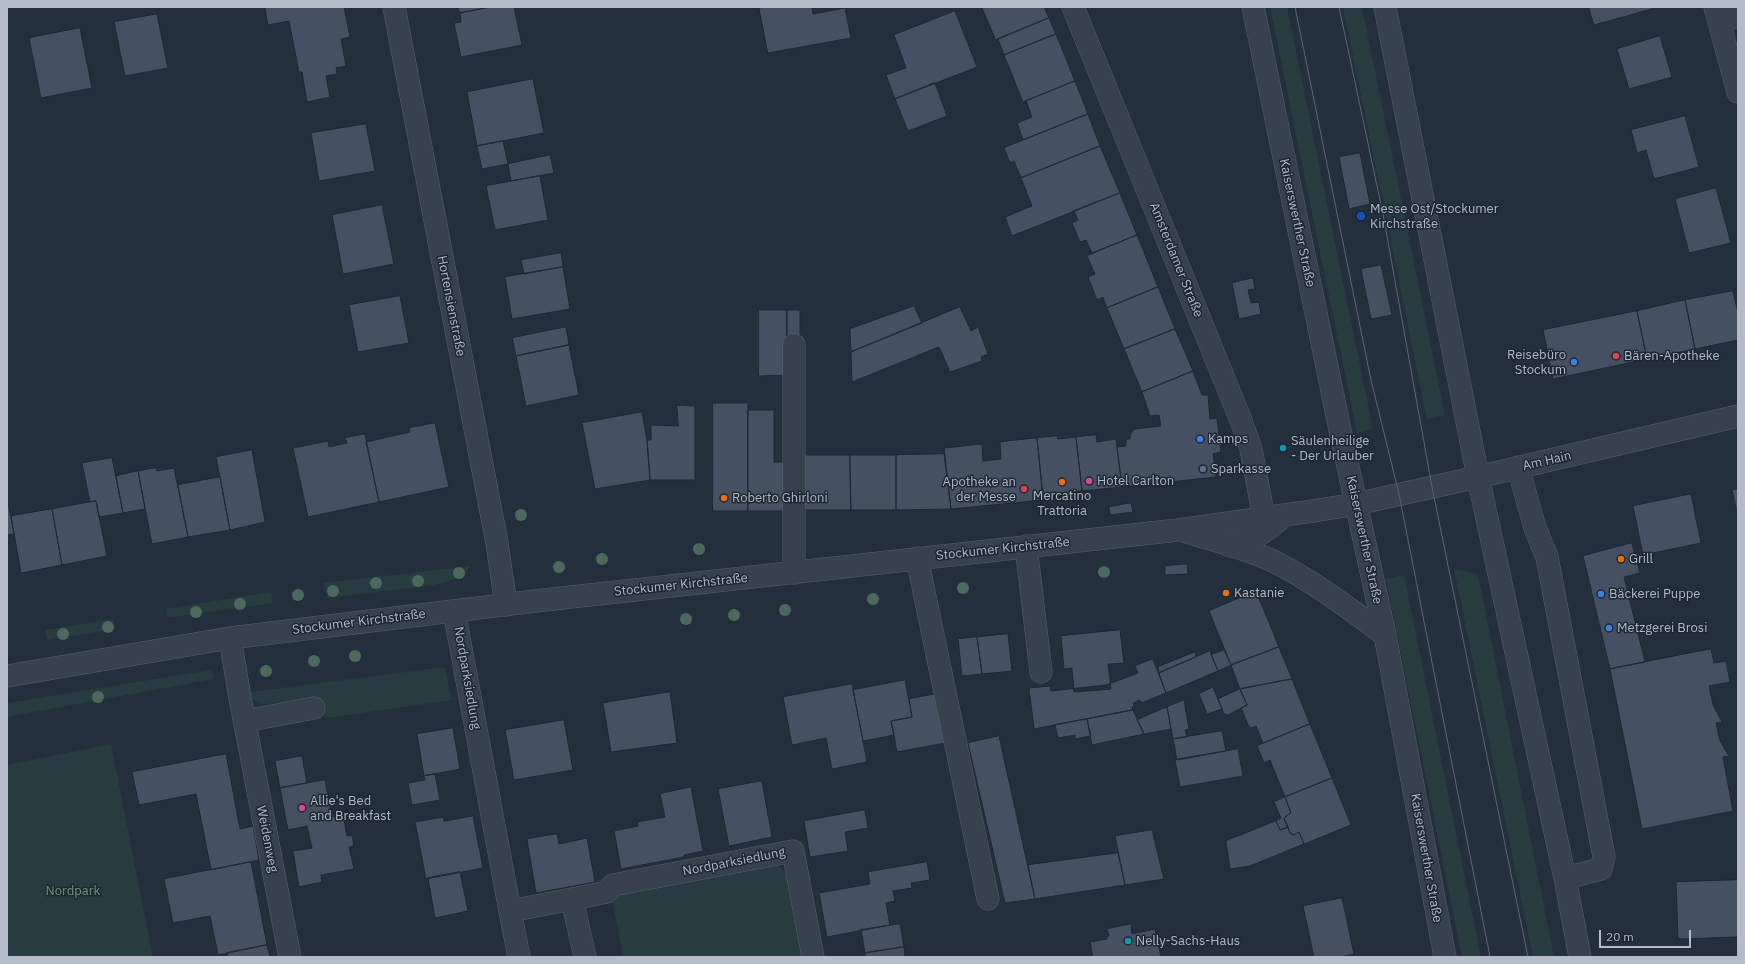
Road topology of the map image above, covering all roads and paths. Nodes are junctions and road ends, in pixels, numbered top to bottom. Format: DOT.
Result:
graph roads {
  1 [pos="394,7"];
  2 [pos="1073,7"];
  3 [pos="1253,7"];
  4 [pos="1385,7"];
  5 [pos="1724,15"];
  6 [pos="1738,92"];
  7 [pos="794,345"];
  8 [pos="1738,416"];
  9 [pos="1518,467"];
  10 [pos="1478,476"];
  11 [pos="1356,504"];
  12 [pos="1274,517"];
  13 [pos="1178,530"];
  14 [pos="1026,546"];
  15 [pos="1230,546"];
  16 [pos="917,558"];
  17 [pos="794,572"];
  18 [pos="506,605"];
  19 [pos="454,611"];
  20 [pos="1385,635"];
  21 [pos="230,638"];
  22 [pos="1041,672"];
  23 [pos="7,676"];
  24 [pos="314,708"];
  25 [pos="245,721"];
  26 [pos="1565,878"];
  27 [pos="572,899"];
  28 [pos="988,899"];
  29 [pos="510,911"];
  30 [pos="290,957"];
  31 [pos="519,957"];
  32 [pos="585,957"];
  33 [pos="813,957"];
  34 [pos="1445,957"];
  35 [pos="1580,957"];
  1 -- 18 [label="street, Hortensienstraße"];
  2 -- 12 [label="street, Amsterdamer Straße"];
  3 -- 11 [label="street, Kaiserswerther Straße"];
  4 -- 10 [label="street"];
  5 -- 6 [label="street"];
  7 -- 17 [label="street"];
  8 -- 9 [label="street, Am Hain"];
  9 -- 10 [label="street, Am Hain"];
  9 -- 26 [label="street"];
  10 -- 11 [label="street, Am Hain"];
  10 -- 26 [label="street"];
  11 -- 12 [label="street, Stockumer Kirchstraße"];
  11 -- 20 [label="street, Kaiserswerther Straße"];
  12 -- 13 [label="street, Stockumer Kirchstraße"];
  12 -- 15 [label="street"];
  13 -- 14 [label="street, Stockumer Kirchstraße"];
  13 -- 15 [label="street"];
  14 -- 16 [label="street, Stockumer Kirchstraße"];
  14 -- 22 [label="street"];
  15 -- 20 [label="street"];
  16 -- 17 [label="street, Stockumer Kirchstraße"];
  16 -- 28 [label="street"];
  17 -- 18 [label="street, Stockumer Kirchstraße"];
  18 -- 19 [label="street, Stockumer Kirchstraße"];
  19 -- 21 [label="street, Stockumer Kirchstraße"];
  19 -- 29 [label="street, Nordparksiedlung"];
  20 -- 34 [label="street, Kaiserswerther Straße"];
  21 -- 23 [label="street, Stockumer Kirchstraße"];
  21 -- 25 [label="street, Weidenweg"];
  24 -- 25 [label="street"];
  25 -- 30 [label="street, Weidenweg"];
  26 -- 35 [label="street"];
  27 -- 29 [label="street, Nordparksiedlung"];
  27 -- 32 [label="street"];
  27 -- 33 [label="street, Nordparksiedlung"];
  29 -- 31 [label="street, Nordparksiedlung"];
}
